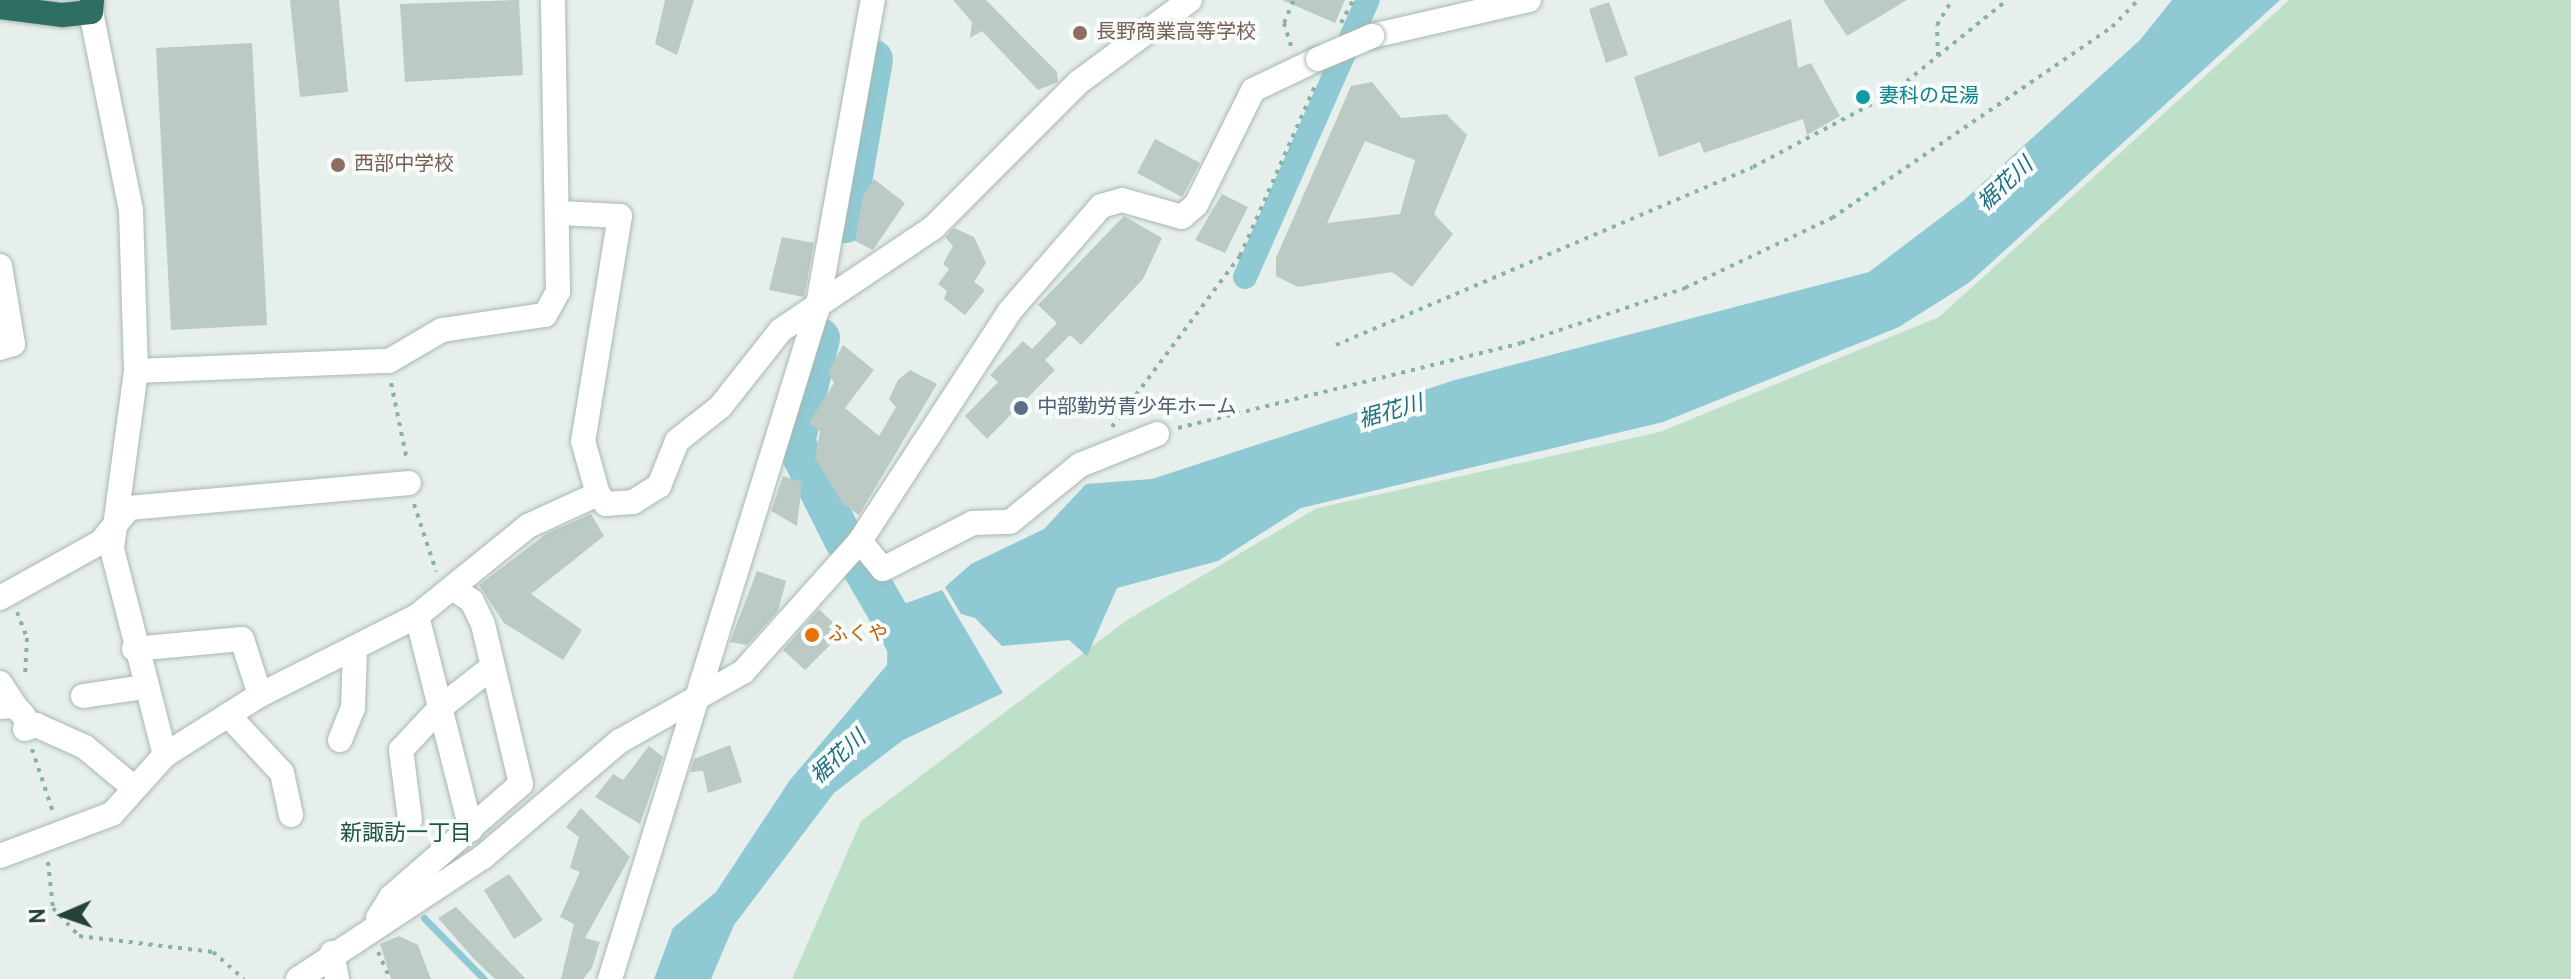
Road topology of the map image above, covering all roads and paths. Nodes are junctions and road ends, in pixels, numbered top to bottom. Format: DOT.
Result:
graph roads {
  1 [pos="553,0"];
  2 [pos="873,0"];
  3 [pos="1190,0"];
  4 [pos="1294,0"];
  5 [pos="1353,0"];
  6 [pos="1529,0"];
  7 [pos="1952,0"];
  8 [pos="2007,0"];
  9 [pos="2138,0"];
  10 [pos="91,6"];
  11 [pos="0,7"];
  12 [pos="1338,31"];
  13 [pos="1938,56"];
  14 [pos="1312,66"];
  15 [pos="559,213"];
  16 [pos="0,266"];
  17 [pos="817,310"];
  18 [pos="1336,345"];
  19 [pos="0,348"];
  20 [pos="136,371"];
  21 [pos="1108,433"];
  22 [pos="1157,434"];
  23 [pos="409,483"];
  24 [pos="598,494"];
  25 [pos="121,512"];
  26 [pos="860,541"];
  27 [pos="454,589"];
  28 [pos="0,598"];
  29 [pos="417,616"];
  30 [pos="134,649"];
  31 [pos="355,650"];
  32 [pos="491,668"];
  33 [pos="0,683"];
  34 [pos="145,687"];
  35 [pos="697,692"];
  36 [pos="260,695"];
  37 [pos="83,696"];
  38 [pos="441,707"];
  39 [pos="16,715"];
  40 [pos="228,715"];
  41 [pos="340,740"];
  42 [pos="165,755"];
  43 [pos="134,788"];
  44 [pos="291,815"];
  45 [pos="410,820"];
  46 [pos="471,829"];
  47 [pos="46,837"];
  48 [pos="0,856"];
  49 [pos="378,924"];
  50 [pos="332,953"];
  51 [pos="291,977"];
  52 [pos="244,979"];
  53 [pos="337,979"];
  54 [pos="610,979"];
  1 -- 15 [label="street"];
  2 -- 17 [label="street"];
  3 -- 17 [label="street"];
  4 -- 14 [label="path"];
  5 -- 12 [label="path"];
  6 -- 14 [label="street, bridge"];
  7 -- 13 [label="path"];
  8 -- 13 [label="path"];
  9 -- 22 [label="path"];
  10 -- 11 [label="highway"];
  10 -- 20 [label="street"];
  13 -- 18 [label="path"];
  14 -- 21 [label="path"];
  14 -- 26 [label="street"];
  15 -- 20 [label="street"];
  15 -- 24 [label="street"];
  16 -- 19 [label="street"];
  17 -- 24 [label="street"];
  17 -- 35 [label="street"];
  20 -- 25 [label="street"];
  22 -- 26 [label="street"];
  23 -- 25 [label="street"];
  24 -- 27 [label="street"];
  25 -- 28 [label="street"];
  25 -- 30 [label="street"];
  26 -- 35 [label="street"];
  27 -- 29 [label="street"];
  27 -- 32 [label="street"];
  29 -- 31 [label="street"];
  29 -- 38 [label="street"];
  30 -- 34 [label="street"];
  30 -- 36 [label="street"];
  31 -- 36 [label="street"];
  31 -- 41 [label="street"];
  32 -- 38 [label="street"];
  32 -- 46 [label="street"];
  33 -- 39 [label="street"];
  34 -- 37 [label="street"];
  34 -- 42 [label="street"];
  35 -- 49 [label="street"];
  35 -- 54 [label="street"];
  36 -- 40 [label="street"];
  38 -- 45 [label="street"];
  38 -- 46 [label="street"];
  39 -- 43 [label="street"];
  40 -- 42 [label="street"];
  40 -- 44 [label="street"];
  42 -- 43 [label="street"];
  43 -- 47 [label="street"];
  46 -- 49 [label="street"];
  47 -- 48 [label="street"];
  47 -- 52 [label="path"];
  49 -- 50 [label="street"];
  50 -- 51 [label="street"];
  50 -- 53 [label="street"];
}
